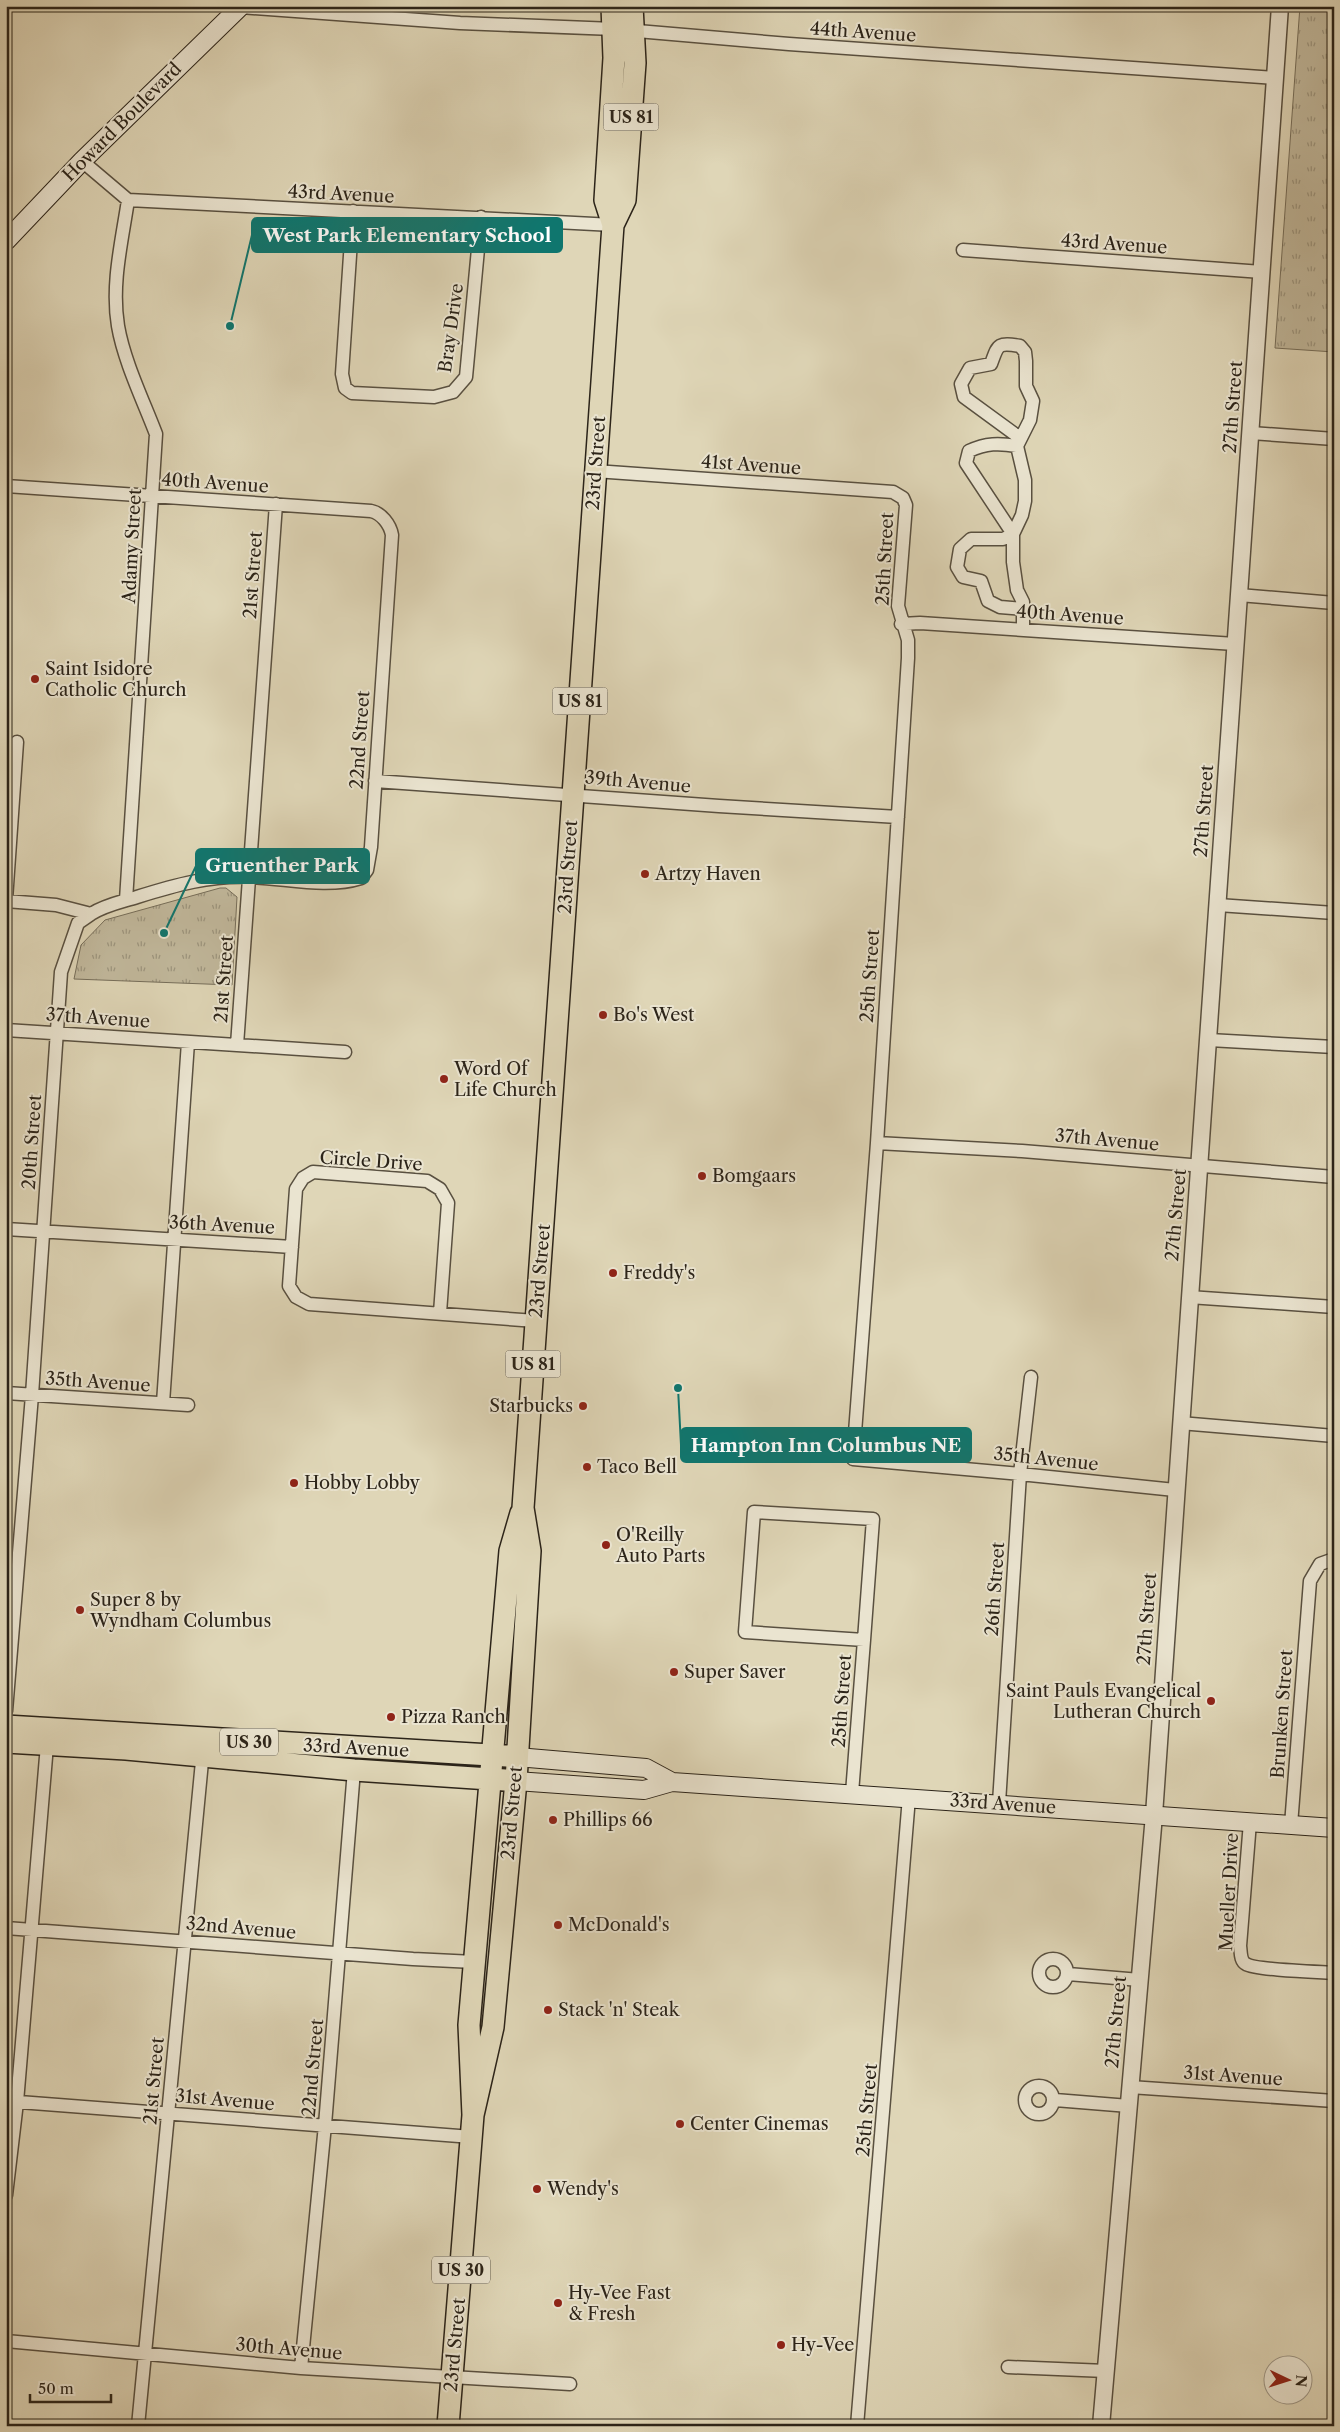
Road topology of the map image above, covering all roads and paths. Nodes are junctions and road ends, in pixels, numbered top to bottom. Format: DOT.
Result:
graph roads {
  1 [pos="612,6"];
  2 [pos="632,6"];
  3 [pos="1280,6"];
  4 [pos="240,7"];
  5 [pos="624,30"];
  6 [pos="1275,78"];
  7 [pos="82,161"];
  8 [pos="128,200"];
  9 [pos="353,211"];
  10 [pos="481,217"];
  11 [pos="613,225"];
  12 [pos="6,241"];
  13 [pos="963,250"];
  14 [pos="1262,272"];
  15 [pos="1251,433"];
  16 [pos="1334,439"];
  17 [pos="1018,442"];
  18 [pos="595,471"];
  19 [pos="6,486"];
  20 [pos="152,496"];
  21 [pos="903,498"];
  22 [pos="276,504"];
  23 [pos="1013,534"];
  24 [pos="391,552"];
  25 [pos="1239,595"];
  26 [pos="1334,603"];
  27 [pos="1023,609"];
  28 [pos="901,624"];
  29 [pos="1023,629"];
  30 [pos="1236,644"];
  31 [pos="17,742"];
  32 [pos="375,781"];
  33 [pos="573,794"];
  34 [pos="898,817"];
  35 [pos="250,876"];
  36 [pos="126,900"];
  37 [pos="6,901"];
  38 [pos="1218,906"];
  39 [pos="1334,913"];
  40 [pos="91,914"];
  41 [pos="6,1030"];
  42 [pos="56,1033"];
  43 [pos="1209,1040"];
  44 [pos="188,1042"];
  45 [pos="237,1045"];
  46 [pos="1334,1047"];
  47 [pos="345,1052"];
  48 [pos="877,1142"];
  49 [pos="1200,1166"];
  50 [pos="1334,1177"];
  51 [pos="6,1229"];
  52 [pos="44,1231"];
  53 [pos="173,1240"];
  54 [pos="292,1247"];
  55 [pos="1189,1297"];
  56 [pos="1334,1307"];
  57 [pos="440,1313"];
  58 [pos="536,1321"];
  59 [pos="1031,1377"];
  60 [pos="6,1393"];
  61 [pos="32,1395"];
  62 [pos="163,1403"];
  63 [pos="188,1405"];
  64 [pos="1180,1423"];
  65 [pos="1334,1436"];
  66 [pos="853,1459"];
  67 [pos="1020,1474"];
  68 [pos="1175,1490"];
  69 [pos="523,1508"];
  70 [pos="12,1558"];
  71 [pos="1334,1559"];
  72 [pos="864,1640"];
  73 [pos="6,1711"];
  74 [pos="6,1726"];
  75 [pos="6,1742"];
  76 [pos="48,1746"];
  77 [pos="203,1748"];
  78 [pos="493,1756"];
  79 [pos="517,1757"];
  80 [pos="354,1770"];
  81 [pos="491,1780"];
  82 [pos="516,1781"];
  83 [pos="672,1782"];
  84 [pos="852,1793"];
  85 [pos="909,1797"];
  86 [pos="998,1803"];
  87 [pos="1154,1815"];
  88 [pos="1250,1822"];
  89 [pos="1292,1825"];
  90 [pos="1334,1828"];
  91 [pos="6,1928"];
  92 [pos="33,1929"];
  93 [pos="185,1940"];
  94 [pos="340,1953"];
  95 [pos="474,1962"];
  96 [pos="1334,1973"];
  97 [pos="1068,1974"];
  98 [pos="1140,1980"];
  99 [pos="1130,2087"];
  100 [pos="1054,2100"];
  101 [pos="1334,2101"];
  102 [pos="12,2102"];
  103 [pos="1129,2106"];
  104 [pos="168,2113"];
  105 [pos="473,2115"];
  106 [pos="326,2125"];
  107 [pos="472,2137"];
  108 [pos="6,2196"];
  109 [pos="6,2341"];
  110 [pos="145,2353"];
  111 [pos="1008,2367"];
  112 [pos="301,2368"];
  113 [pos="1106,2371"];
  114 [pos="453,2376"];
  115 [pos="570,2384"];
  116 [pos="138,2426"];
  117 [pos="448,2426"];
  118 [pos="857,2426"];
  119 [pos="1101,2426"];
  1 -- 5 [label="highway, 23rd Street / US 81"];
  2 -- 5 [label="highway, 23rd Street / US 81"];
  3 -- 6 [label="street, 27th Street"];
  4 -- 5 [label="street, 44th Avenue"];
  4 -- 7 [label="main road, Howard Boulevard"];
  5 -- 6 [label="street, 44th Avenue"];
  5 -- 11 [label="highway, 23rd Street / US 81"];
  6 -- 14 [label="street, 27th Street"];
  7 -- 8 [label="street"];
  7 -- 12 [label="main road, Howard Boulevard"];
  8 -- 9 [label="street, 43rd Avenue"];
  8 -- 20 [label="street, Adamy Street"];
  9 -- 10 [label="street, 43rd Avenue"];
  9 -- 10 [label="street, Bray Drive"];
  10 -- 11 [label="street, 43rd Avenue"];
  11 -- 18 [label="highway, 23rd Street / US 81"];
  13 -- 14 [label="street, 43rd Avenue"];
  14 -- 15 [label="street, 27th Street"];
  15 -- 16 [label="street"];
  15 -- 25 [label="street, 27th Street"];
  17 -- 17 [label="street"];
  17 -- 23 [label="street"];
  17 -- 23 [label="street"];
  18 -- 21 [label="street, 41st Avenue"];
  18 -- 33 [label="highway, 23rd Street / US 81"];
  19 -- 20 [label="street, 40th Avenue"];
  20 -- 22 [label="street, 40th Avenue"];
  20 -- 36 [label="street, Adamy Street"];
  21 -- 28 [label="street, 25th Street"];
  22 -- 24 [label="street, 40th Avenue"];
  22 -- 35 [label="street, 21st Street"];
  23 -- 27 [label="street"];
  23 -- 27 [label="street"];
  24 -- 32 [label="street, 22nd Street"];
  25 -- 26 [label="street"];
  25 -- 30 [label="street, 27th Street"];
  27 -- 29 [label="street"];
  28 -- 29 [label="street, 40th Avenue"];
  28 -- 34 [label="street, 25th Street"];
  29 -- 30 [label="street, 40th Avenue"];
  30 -- 38 [label="street, 27th Street"];
  31 -- 37 [label="street"];
  32 -- 33 [label="street, 39th Avenue"];
  32 -- 35 [label="street, 22nd Street"];
  33 -- 34 [label="street, 39th Avenue"];
  33 -- 58 [label="highway, 23rd Street / US 81"];
  34 -- 48 [label="street, 25th Street"];
  35 -- 36 [label="street, 22nd Street"];
  35 -- 45 [label="street, 21st Street"];
  36 -- 40 [label="street, 22nd Street"];
  37 -- 40 [label="street"];
  38 -- 39 [label="street"];
  38 -- 43 [label="street, 27th Street"];
  40 -- 42 [label="street, 20th Street"];
  41 -- 42 [label="street, 37th Avenue"];
  42 -- 44 [label="street, 37th Avenue"];
  42 -- 52 [label="street, 20th Street"];
  43 -- 46 [label="street"];
  43 -- 49 [label="street, 27th Street"];
  44 -- 45 [label="street, 21st Street"];
  44 -- 53 [label="street"];
  45 -- 47 [label="street"];
  48 -- 49 [label="street, 37th Avenue"];
  48 -- 66 [label="street, 25th Street"];
  49 -- 50 [label="street, 37th Avenue"];
  49 -- 55 [label="street, 27th Street"];
  51 -- 52 [label="street, 36th Avenue"];
  52 -- 53 [label="street, 36th Avenue"];
  52 -- 61 [label="street, 20th Street"];
  53 -- 54 [label="street, 36th Avenue"];
  53 -- 62 [label="street"];
  54 -- 57 [label="street, 36th Avenue"];
  54 -- 57 [label="street, Circle Drive"];
  55 -- 56 [label="street"];
  55 -- 64 [label="street, 27th Street"];
  57 -- 58 [label="street, 36th Avenue"];
  58 -- 69 [label="highway, 23rd Street / US 81"];
  59 -- 67 [label="street, 26th Street"];
  60 -- 61 [label="street, 35th Avenue"];
  61 -- 62 [label="street, 35th Avenue"];
  61 -- 70 [label="street, 20th Street"];
  62 -- 63 [label="street, 35th Avenue"];
  64 -- 65 [label="street"];
  64 -- 68 [label="street, 27th Street"];
  66 -- 67 [label="street, 35th Avenue"];
  67 -- 68 [label="street, 35th Avenue"];
  67 -- 86 [label="street, 26th Street"];
  68 -- 87 [label="street, 27th Street"];
  69 -- 78 [label="highway, 23rd Street / US 81"];
  69 -- 79 [label="highway, 23rd Street / US 81"];
  70 -- 73 [label="street, 20th Street"];
  71 -- 89 [label="street, Brunken Street"];
  72 -- 72 [label="street, 25th Street"];
  72 -- 84 [label="street, 25th Street"];
  74 -- 77 [label="highway, 33rd Avenue / US 30"];
  75 -- 76 [label="highway, 33rd Avenue / US 30"];
  76 -- 77 [label="highway, 33rd Avenue / US 30"];
  76 -- 92 [label="street"];
  77 -- 78 [label="highway, 33rd Avenue / US 30"];
  77 -- 80 [label="highway, 33rd Avenue / US 30"];
  77 -- 93 [label="street, 21st Street"];
  78 -- 79 [label="highway, 33rd Avenue / US 30"];
  78 -- 81 [label="highway, 23rd Street / US 81"];
  79 -- 82 [label="highway, 23rd Street / US 30"];
  79 -- 83 [label="main road, 33rd Avenue"];
  80 -- 81 [label="highway, 33rd Avenue / US 30"];
  80 -- 94 [label="street, 22nd Street"];
  81 -- 82 [label="highway, 33rd Avenue / US 30"];
  81 -- 95 [label="highway, 23rd Street / US 30"];
  82 -- 83 [label="main road, 33rd Avenue"];
  82 -- 105 [label="highway, 23rd Street / US 30"];
  83 -- 84 [label="main road, 33rd Avenue"];
  84 -- 85 [label="main road, 33rd Avenue"];
  85 -- 86 [label="main road, 33rd Avenue"];
  85 -- 118 [label="street, 25th Street"];
  86 -- 87 [label="main road, 33rd Avenue"];
  87 -- 88 [label="main road, 33rd Avenue"];
  87 -- 98 [label="street, 27th Street"];
  88 -- 89 [label="main road, 33rd Avenue"];
  88 -- 96 [label="street, Mueller Drive"];
  89 -- 90 [label="main road, 33rd Avenue"];
  91 -- 92 [label="street, 32nd Avenue"];
  92 -- 93 [label="street, 32nd Avenue"];
  92 -- 102 [label="street"];
  93 -- 94 [label="street, 32nd Avenue"];
  93 -- 104 [label="street, 21st Street"];
  94 -- 95 [label="street, 32nd Avenue"];
  94 -- 106 [label="street, 22nd Street"];
  95 -- 105 [label="highway, 23rd Street / US 30"];
  97 -- 98 [label="street"];
  98 -- 99 [label="street, 27th Street"];
  99 -- 101 [label="street, 31st Avenue"];
  99 -- 103 [label="street, 27th Street"];
  100 -- 103 [label="street"];
  102 -- 104 [label="street, 31st Avenue"];
  102 -- 108 [label="street"];
  103 -- 113 [label="street, 27th Street"];
  104 -- 106 [label="street, 31st Avenue"];
  104 -- 110 [label="street, 21st Street"];
  105 -- 107 [label="highway, 23rd Street / US 30"];
  106 -- 107 [label="street, 31st Avenue"];
  106 -- 112 [label="street, 22nd Street"];
  107 -- 114 [label="highway, 23rd Street / US 30"];
  109 -- 110 [label="street, 30th Avenue"];
  110 -- 112 [label="street, 30th Avenue"];
  110 -- 116 [label="street, 21st Street"];
  111 -- 113 [label="street"];
  112 -- 114 [label="street, 30th Avenue"];
  113 -- 119 [label="street, 27th Street"];
  114 -- 115 [label="street, 30th Avenue"];
  114 -- 117 [label="highway, 23rd Street / US 30"];
}
